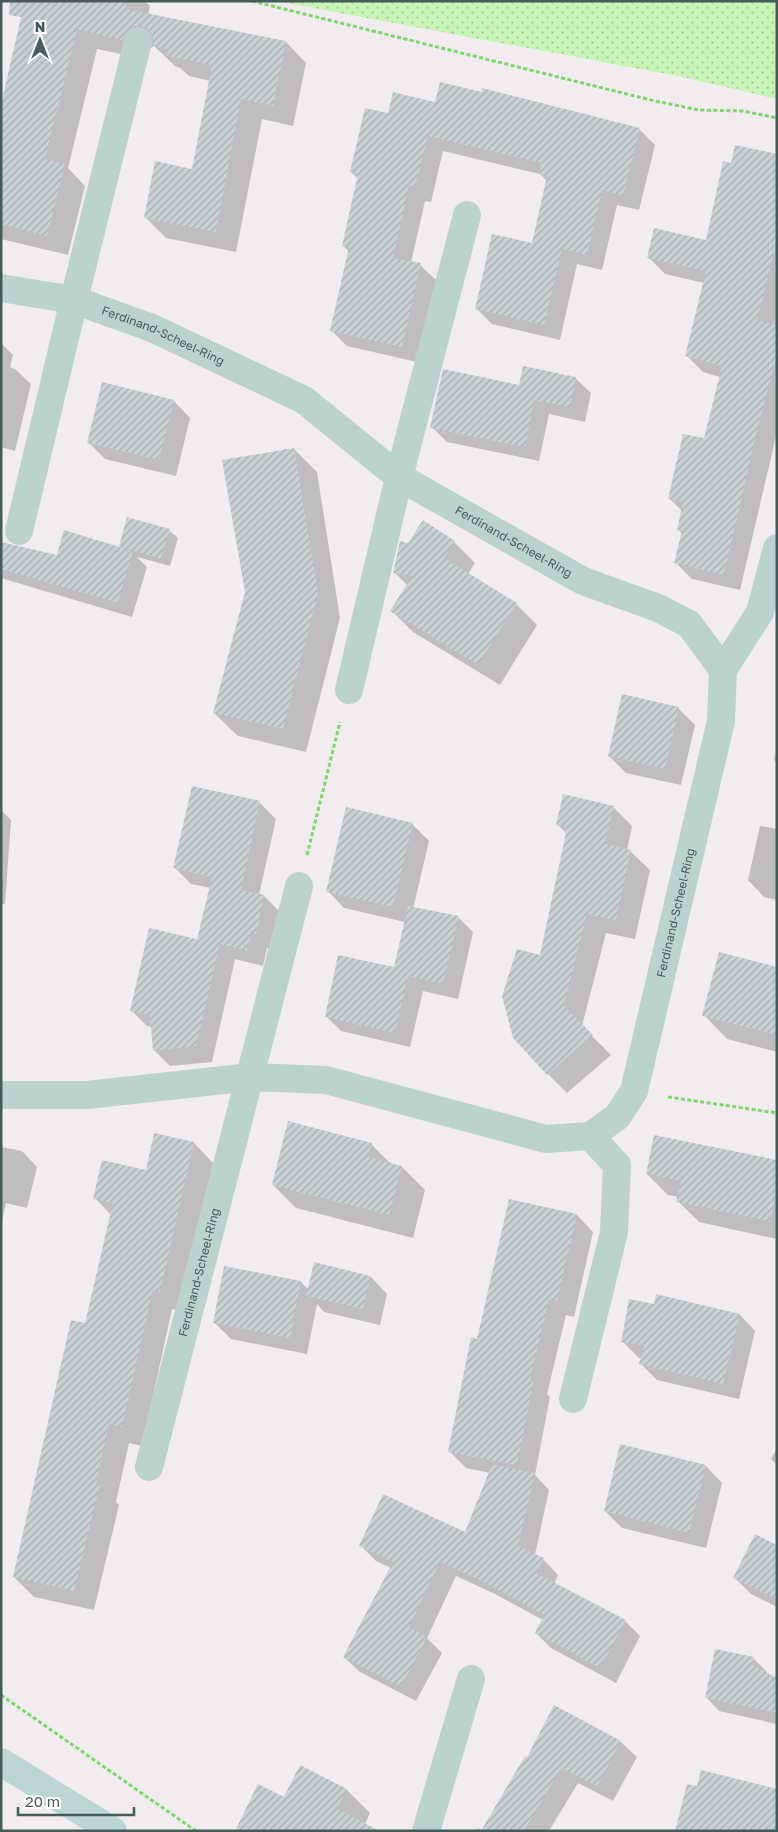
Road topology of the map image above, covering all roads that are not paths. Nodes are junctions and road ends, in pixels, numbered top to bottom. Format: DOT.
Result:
graph roads {
  1 [pos="138,41"];
  2 [pos="467,215"];
  3 [pos="1,288"];
  4 [pos="74,300"];
  5 [pos="399,477"];
  6 [pos="19,532"];
  7 [pos="777,548"];
  8 [pos="723,670"];
  9 [pos="348,690"];
  10 [pos="299,886"];
  11 [pos="251,1077"];
  12 [pos="1,1096"];
  13 [pos="590,1136"];
  14 [pos="573,1399"];
  15 [pos="149,1467"];
  16 [pos="472,1678"];
  17 [pos="1,1762"];
  18 [pos="113,1831"];
  19 [pos="426,1831"];
  1 -- 4 [label="street"];
  2 -- 5 [label="street"];
  3 -- 4 [label="street, Ferdinand-Scheel-Ring"];
  4 -- 5 [label="street, Ferdinand-Scheel-Ring"];
  4 -- 6 [label="street"];
  5 -- 8 [label="street, Ferdinand-Scheel-Ring"];
  5 -- 9 [label="street"];
  7 -- 8 [label="street"];
  8 -- 13 [label="street, Ferdinand-Scheel-Ring"];
  10 -- 11 [label="street, Ferdinand-Scheel-Ring"];
  11 -- 12 [label="street"];
  11 -- 13 [label="street"];
  11 -- 15 [label="street, Ferdinand-Scheel-Ring"];
  13 -- 14 [label="street"];
  16 -- 19 [label="street"];
  17 -- 18 [label="main road"];
}
